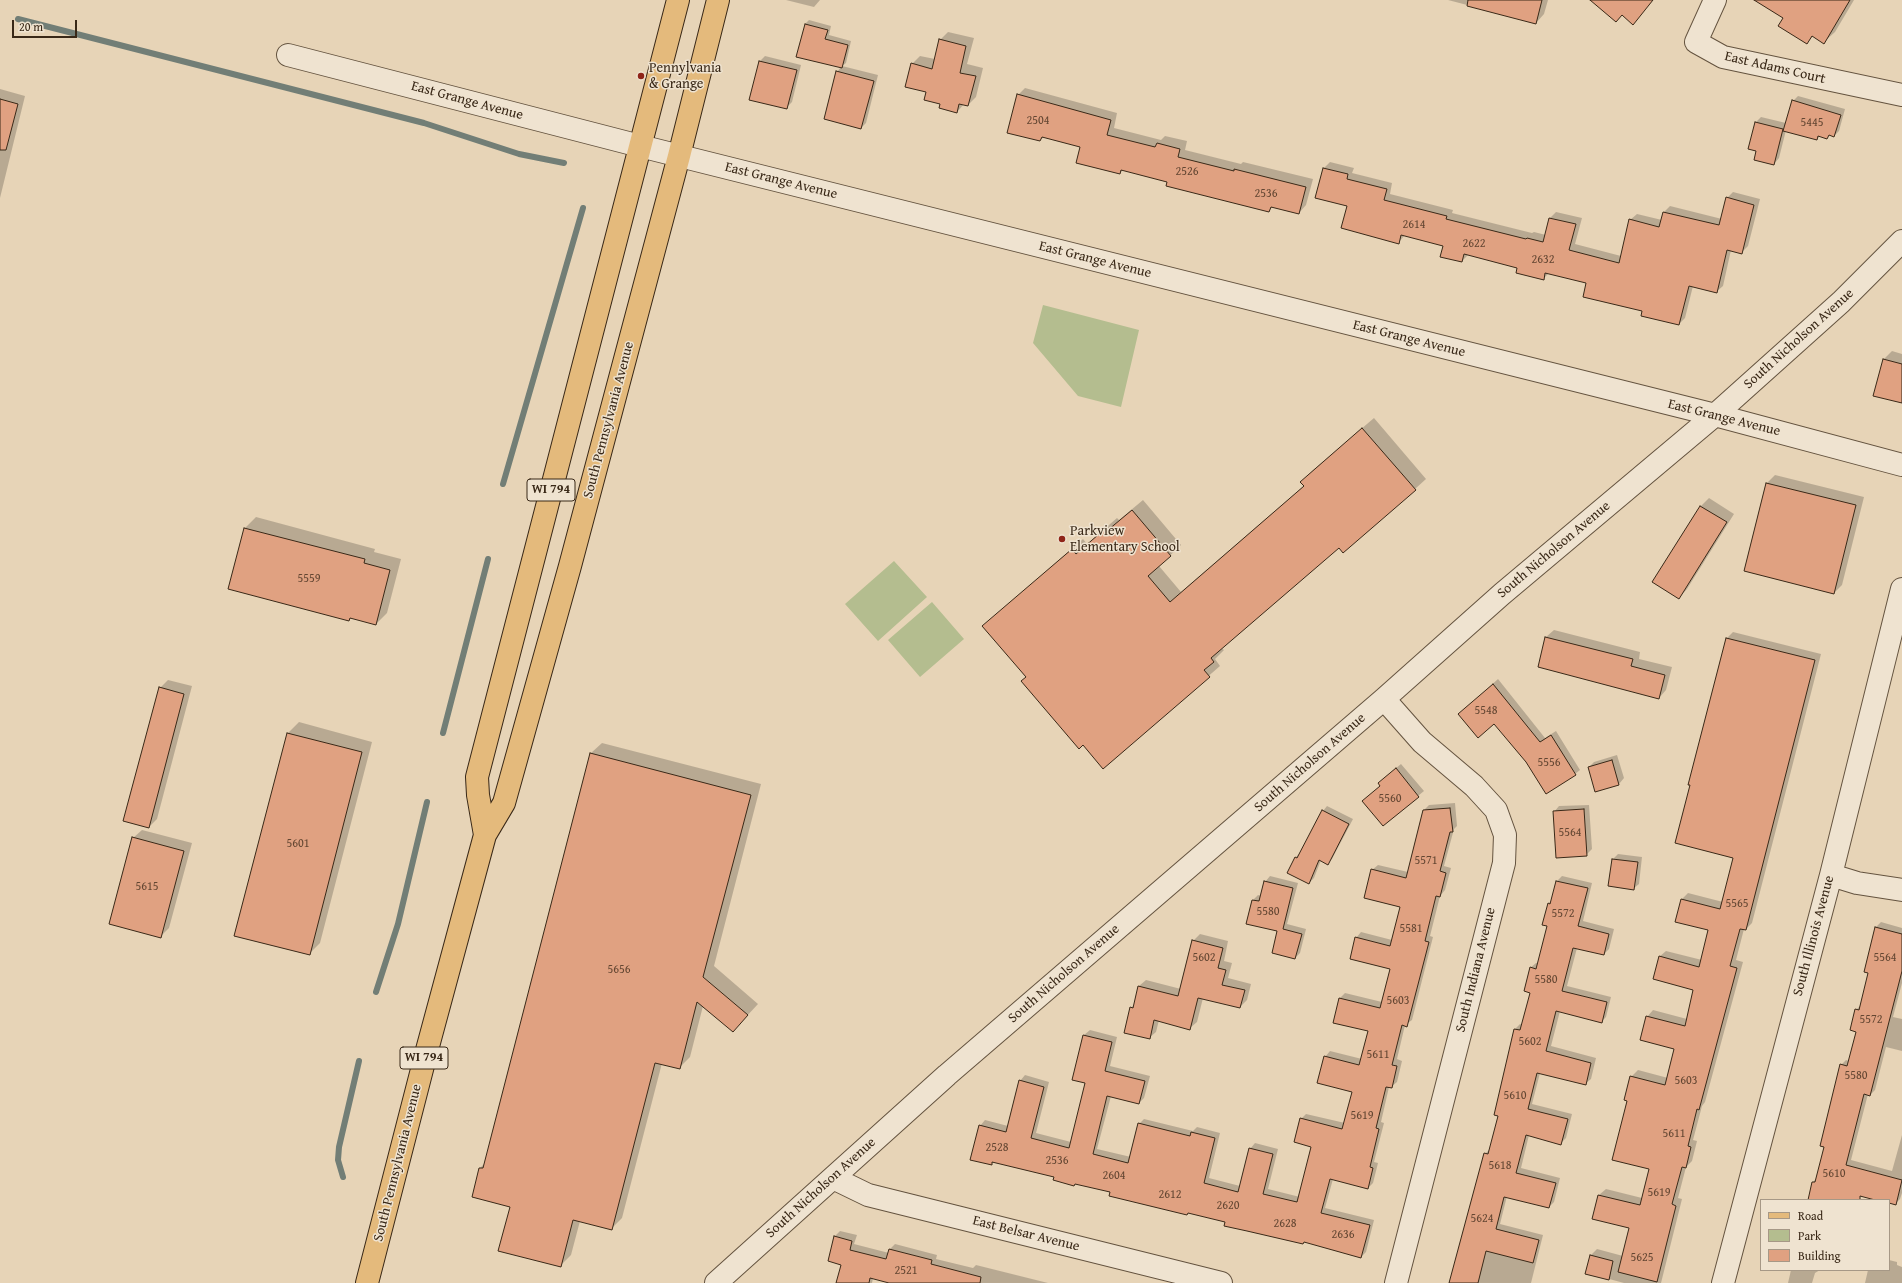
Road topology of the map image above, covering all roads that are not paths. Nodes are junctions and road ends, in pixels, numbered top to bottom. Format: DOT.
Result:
graph roads {
  1 [pos="678,0"];
  2 [pos="718,0"];
  3 [pos="1715,0"];
  4 [pos="288,55"];
  5 [pos="1902,95"];
  6 [pos="640,146"];
  7 [pos="679,156"];
  8 [pos="1902,242"];
  9 [pos="1715,415"];
  10 [pos="1902,465"];
  11 [pos="1902,589"];
  12 [pos="1384,699"];
  13 [pos="485,835"];
  14 [pos="1830,875"];
  15 [pos="1902,890"];
  16 [pos="833,1178"];
  17 [pos="367,1283"];
  18 [pos="716,1283"];
  19 [pos="1221,1283"];
  20 [pos="1396,1283"];
  21 [pos="1723,1283"];
  1 -- 6 [label="main road, South Pennsylvania Avenue / WI 794"];
  2 -- 7 [label="main road, South Pennsylvania Avenue / WI 794"];
  3 -- 5 [label="street, East Adams Court"];
  4 -- 6 [label="street, East Grange Avenue"];
  6 -- 7 [label="street, East Grange Avenue"];
  6 -- 13 [label="main road, South Pennsylvania Avenue / WI 794"];
  7 -- 9 [label="street, East Grange Avenue"];
  7 -- 13 [label="main road, South Pennsylvania Avenue / WI 794"];
  8 -- 9 [label="street, South Nicholson Avenue"];
  9 -- 10 [label="street, East Grange Avenue"];
  9 -- 12 [label="street, South Nicholson Avenue"];
  11 -- 14 [label="street, South Illinois Avenue"];
  12 -- 16 [label="street, South Nicholson Avenue"];
  12 -- 20 [label="street, South Indiana Avenue"];
  13 -- 17 [label="main road, South Pennsylvania Avenue / WI 794"];
  14 -- 15 [label="street"];
  14 -- 21 [label="street, South Illinois Avenue"];
  16 -- 18 [label="street, South Nicholson Avenue"];
  16 -- 19 [label="street, East Belsar Avenue"];
}
